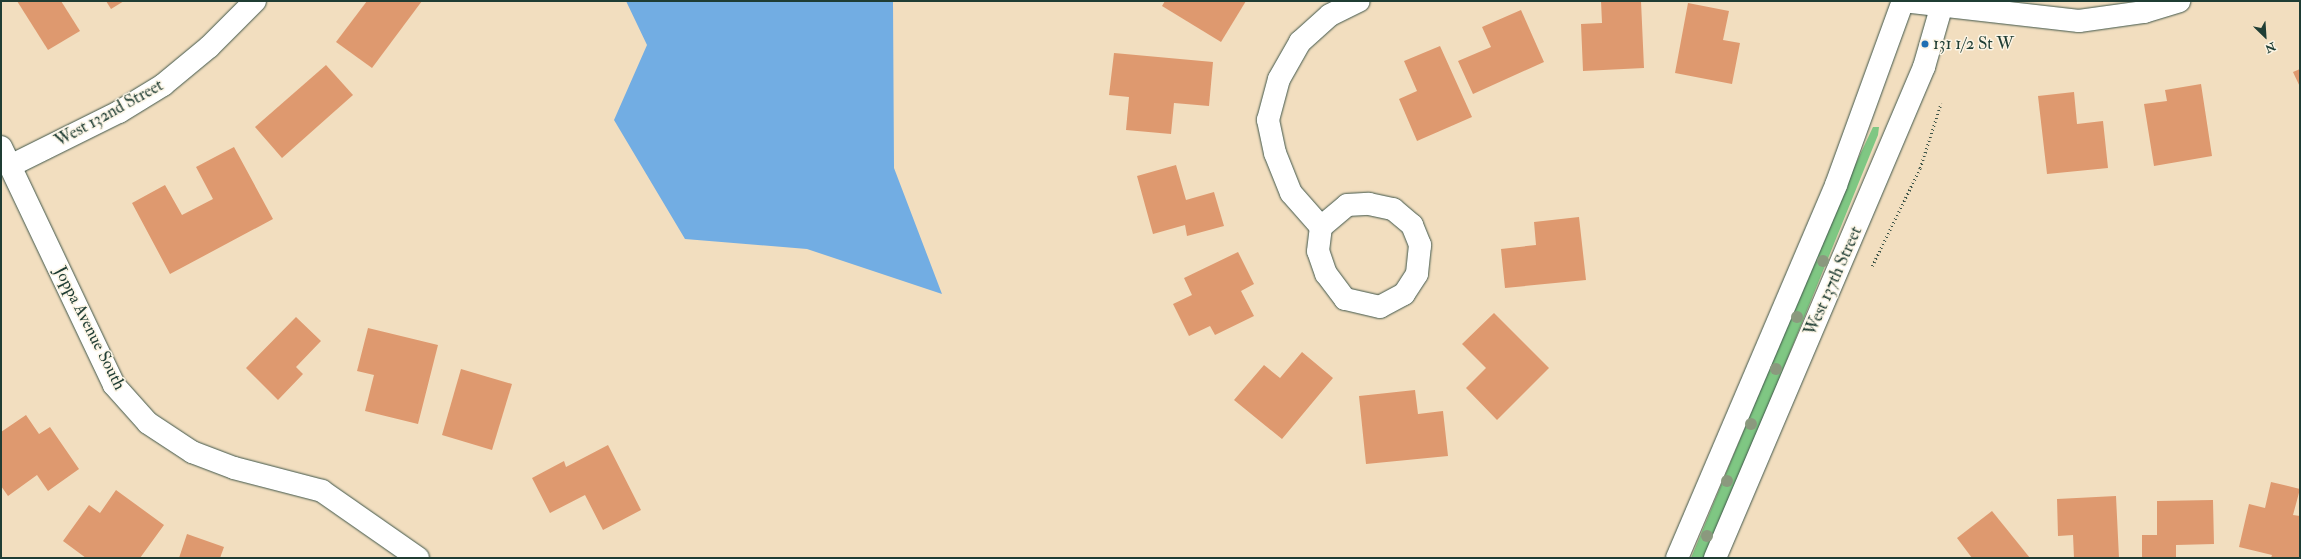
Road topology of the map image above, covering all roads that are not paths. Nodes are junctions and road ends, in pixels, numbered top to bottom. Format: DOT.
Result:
graph roads {
  1 [pos="254,1"];
  2 [pos="1359,1"];
  3 [pos="1903,1"];
  4 [pos="2179,1"];
  5 [pos="1942,4"];
  6 [pos="6,157"];
  7 [pos="1321,227"];
  8 [pos="418,558"];
  9 [pos="1677,558"];
  10 [pos="1715,558"];
  1 -- 6 [label="street, West 132nd Street"];
  2 -- 7 [label="street"];
  3 -- 5 [label="street"];
  3 -- 9 [label="street, West 137th Street"];
  4 -- 5 [label="street"];
  5 -- 10 [label="street, West 137th Street"];
  6 -- 8 [label="street, Joppa Avenue South"];
  7 -- 7 [label="street"];
}
